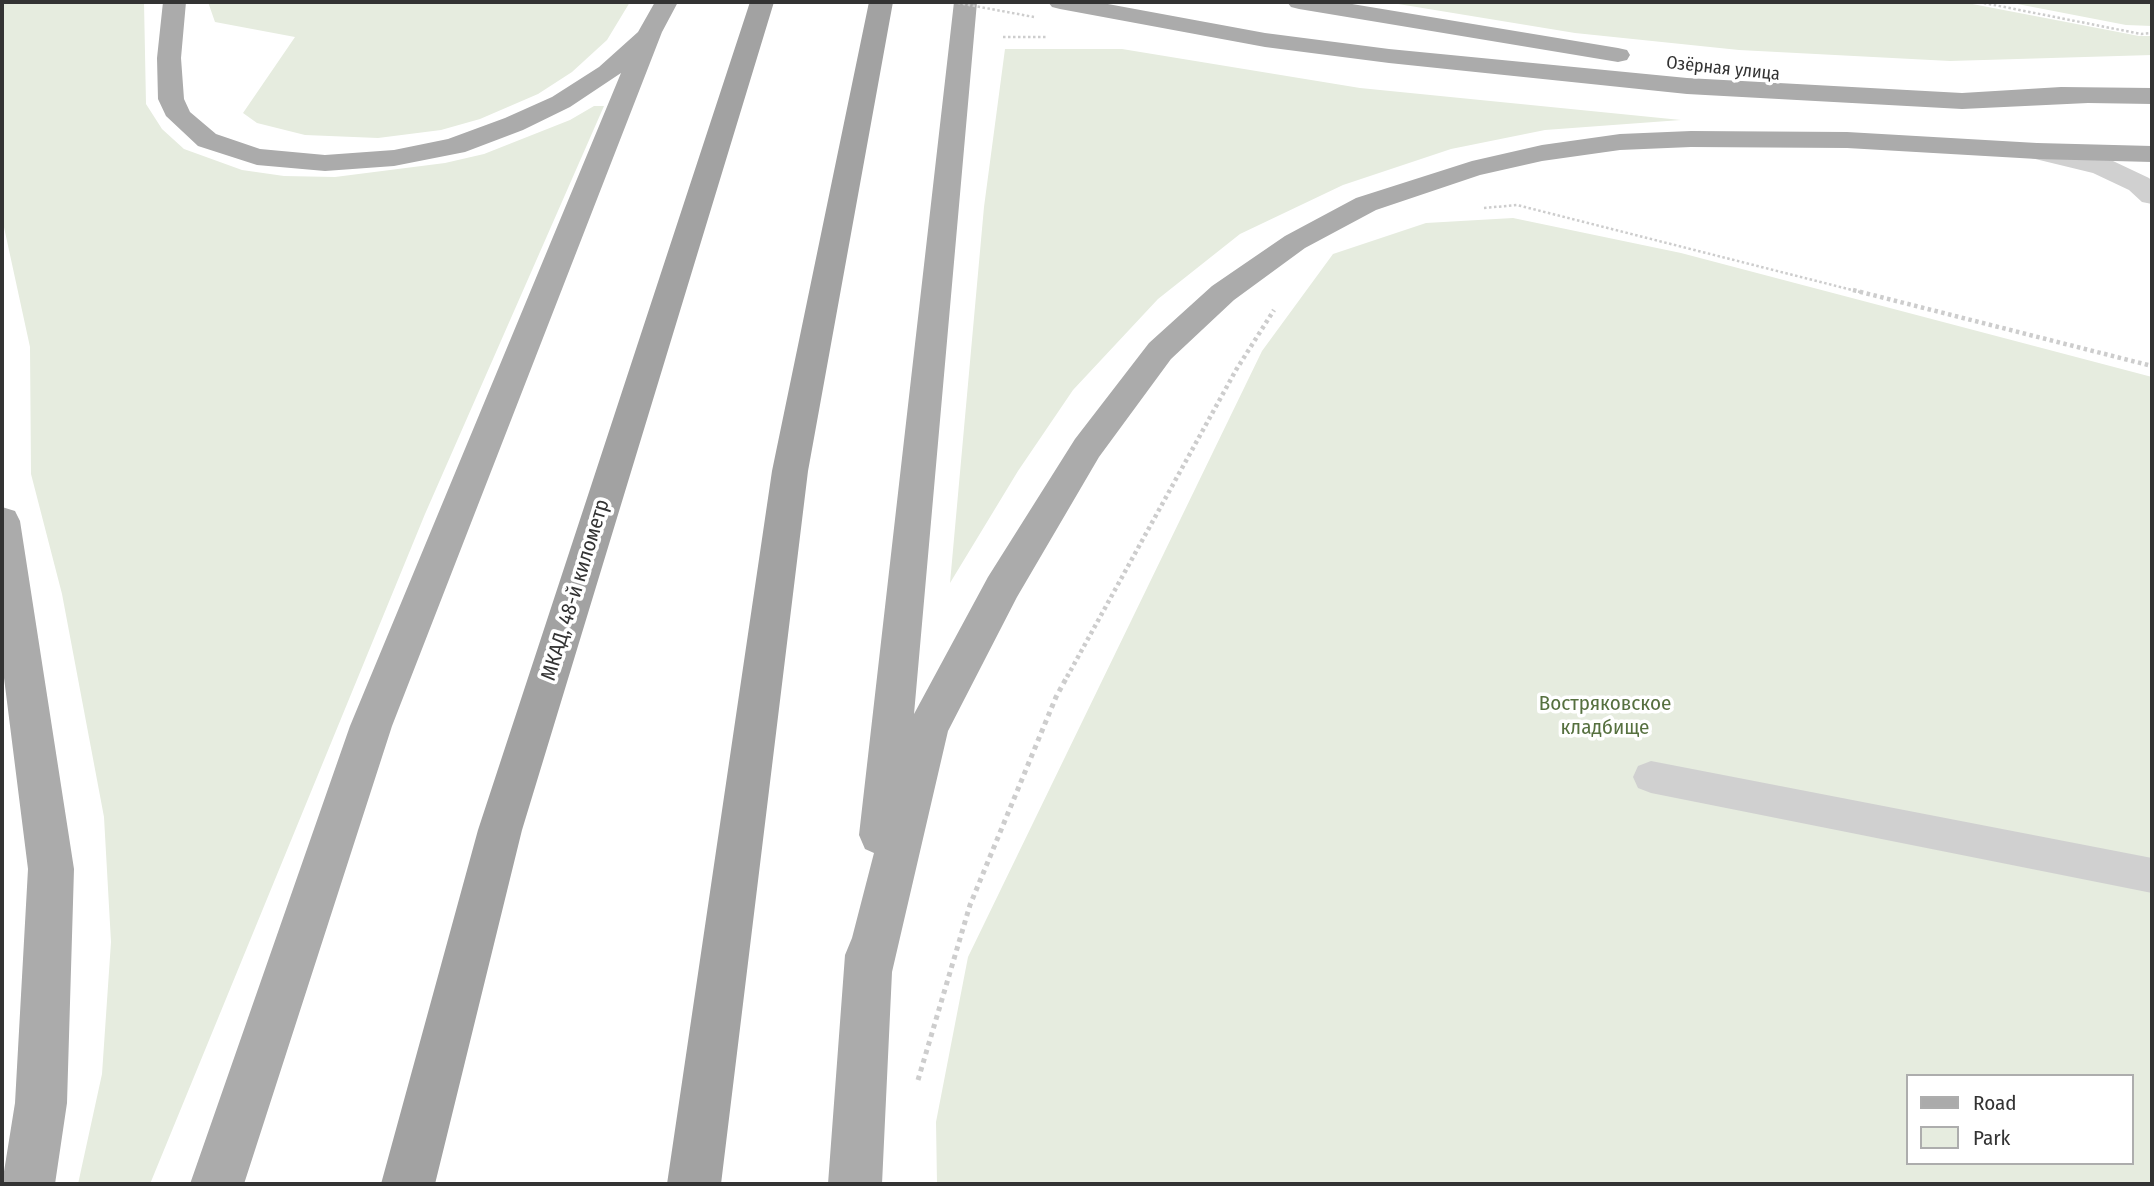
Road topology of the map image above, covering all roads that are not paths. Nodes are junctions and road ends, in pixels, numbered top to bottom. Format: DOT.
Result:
graph roads {
  1 [pos="174,2"];
  2 [pos="762,2"];
  3 [pos="881,2"];
  4 [pos="965,2"];
  5 [pos="1060,2"];
  6 [pos="1299,2"];
  7 [pos="658,17"];
  8 [pos="2085,96"];
  9 [pos="2152,96"];
  10 [pos="2038,151"];
  11 [pos="2152,154"];
  12 [pos="2152,196"];
  13 [pos="2,521"];
  14 [pos="1651,777"];
  15 [pos="2152,876"];
  16 [pos="866,980"];
  17 [pos="28,1184"];
  18 [pos="217,1184"];
  19 [pos="408,1184"];
  20 [pos="694,1184"];
  21 [pos="855,1184"];
  1 -- 7 [label="main road"];
  2 -- 19 [label="highway, МКАД, 48-й километр"];
  3 -- 20 [label="highway"];
  4 -- 16 [label="main road"];
  5 -- 8 [label="main road"];
  6 -- 8 [label="main road, Озёрная улица"];
  7 -- 18 [label="main road"];
  8 -- 9 [label="main road, Озёрная улица"];
  10 -- 11 [label="main road"];
  10 -- 12 [label="street"];
  10 -- 16 [label="main road"];
  13 -- 17 [label="main road"];
  14 -- 15 [label="lane"];
  16 -- 21 [label="main road"];
}
